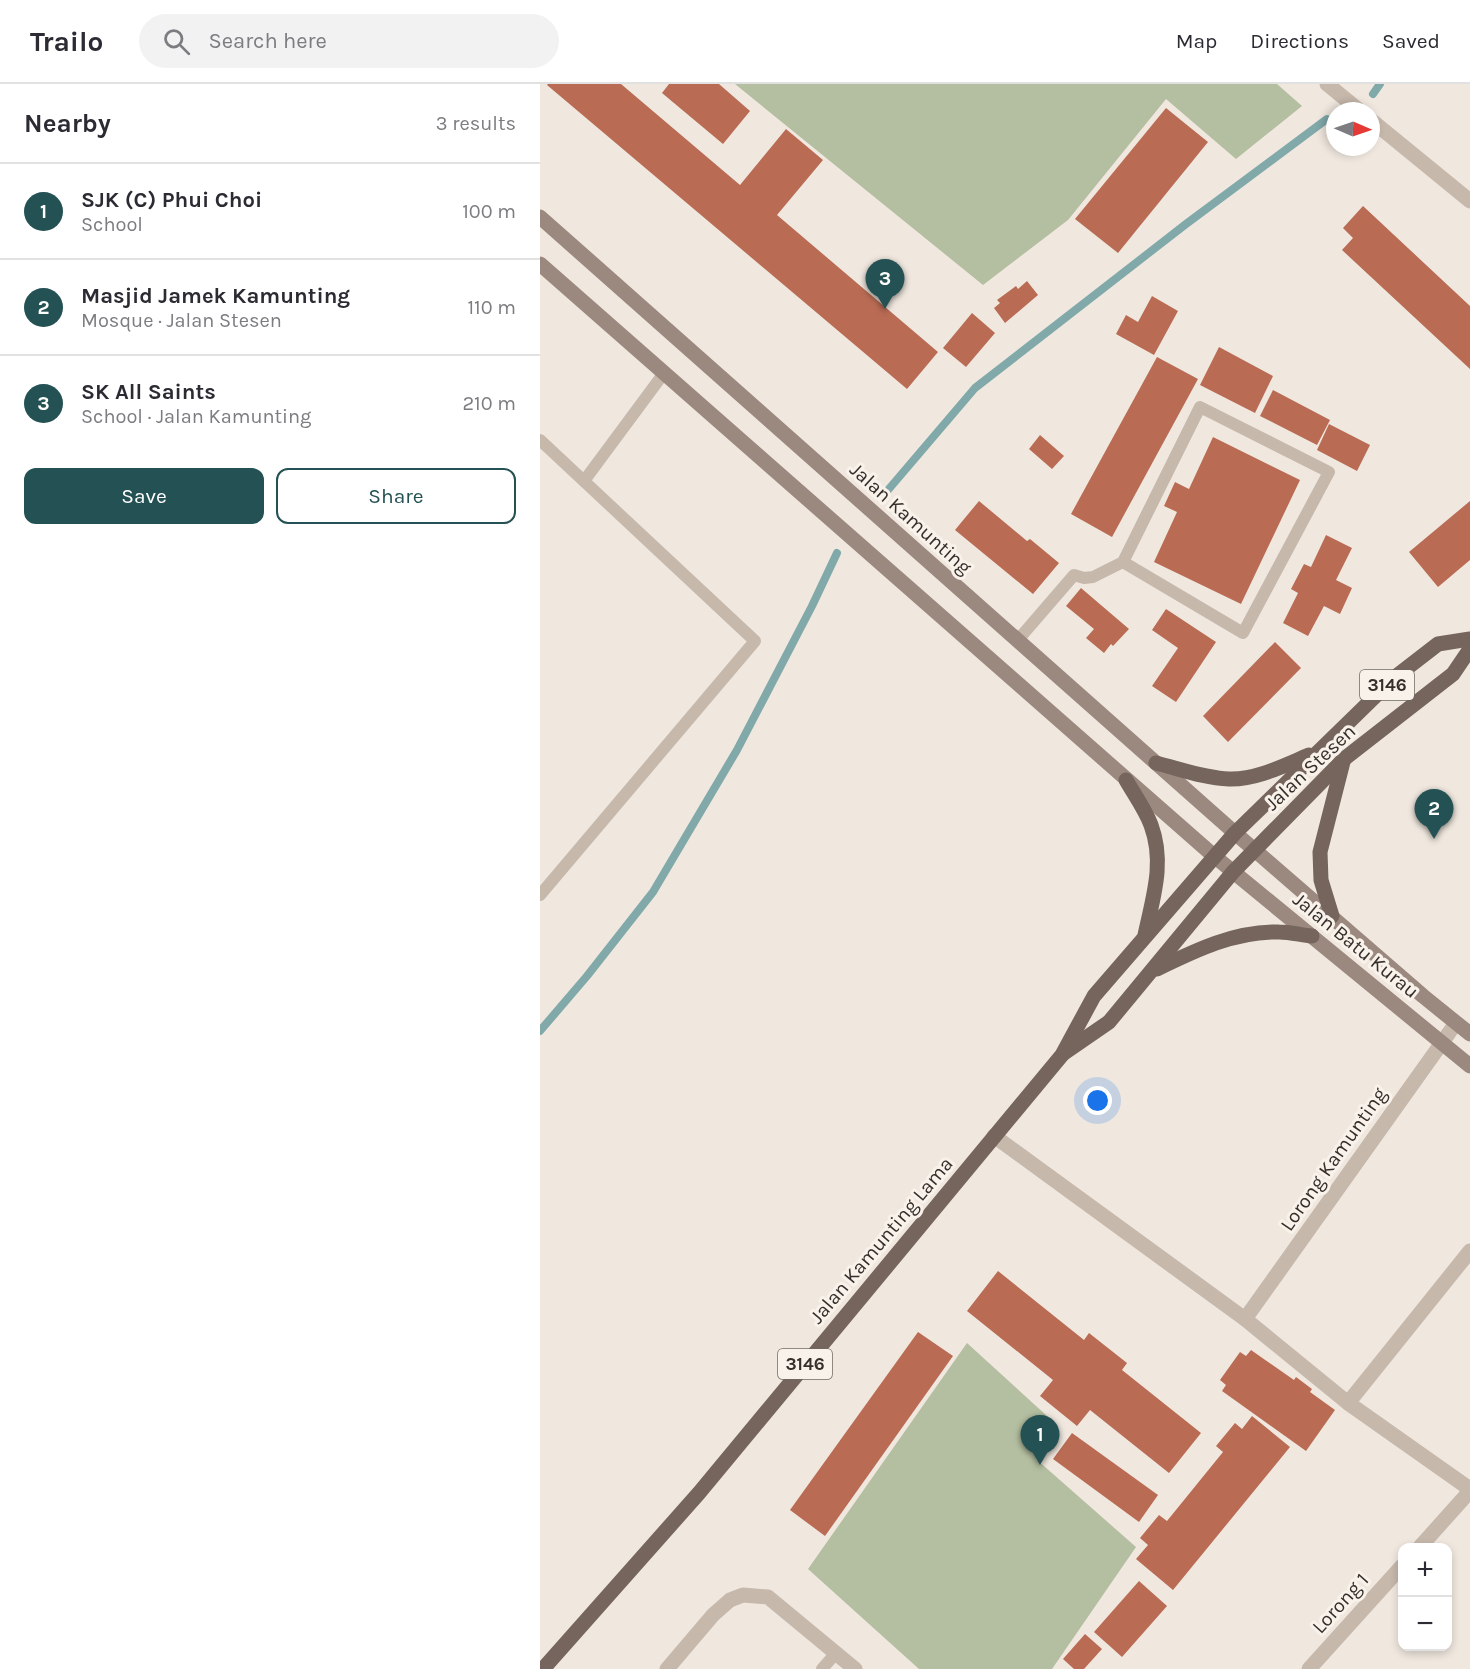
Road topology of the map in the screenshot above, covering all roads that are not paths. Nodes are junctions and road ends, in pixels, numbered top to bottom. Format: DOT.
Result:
graph roads {
  1 [pos="1327,84"];
  2 [pos="1349,102"];
  3 [pos="1380,127"];
  4 [pos="1470,201"];
  5 [pos="540,218"];
  6 [pos="540,264"];
  7 [pos="664,373"];
  8 [pos="540,440"];
  9 [pos="584,481"];
  10 [pos="1123,562"];
  11 [pos="1470,639"];
  12 [pos="1017,641"];
  13 [pos="1470,649"];
  14 [pos="1317,752"];
  15 [pos="1344,759"];
  16 [pos="1156,763"];
  17 [pos="1126,780"];
  18 [pos="1235,833"];
  19 [pos="1254,849"];
  20 [pos="1214,856"];
  21 [pos="1233,872"];
  22 [pos="540,895"];
  23 [pos="1332,916"];
  24 [pos="1312,936"];
  25 [pos="1144,938"];
  26 [pos="1151,971"];
  27 [pos="1456,1023"];
  28 [pos="1470,1034"];
  29 [pos="1442,1043"];
  30 [pos="1062,1055"];
  31 [pos="1470,1066"];
  32 [pos="994,1136"];
  33 [pos="1470,1251"];
  34 [pos="1245,1319"];
  35 [pos="1348,1403"];
  36 [pos="1470,1490"];
  37 [pos="1423,1543"];
  38 [pos="1398,1570"];
  39 [pos="836,1653"];
  40 [pos="543,1669"];
  41 [pos="667,1669"];
  42 [pos="822,1669"];
  43 [pos="855,1669"];
  44 [pos="1309,1669"];
  1 -- 2 [label="street"];
  3 -- 4 [label="street"];
  5 -- 12 [label="main road, Jalan Kamunting"];
  6 -- 7 [label="main road"];
  7 -- 9 [label="lane"];
  7 -- 17 [label="main road"];
  8 -- 9 [label="lane"];
  9 -- 22 [label="lane"];
  10 -- 10 [label="lane"];
  10 -- 12 [label="lane"];
  11 -- 14 [label="main road, Jalan Stesen / 3146"];
  12 -- 16 [label="main road, Jalan Kamunting"];
  13 -- 15 [label="main road, Jalan Stesen / 3146"];
  14 -- 16 [label="main road"];
  14 -- 18 [label="main road, Jalan Stesen / 3146"];
  15 -- 19 [label="main road, Jalan Stesen / 3146"];
  15 -- 23 [label="main road"];
  16 -- 18 [label="main road, Jalan Kamunting"];
  17 -- 20 [label="main road"];
  17 -- 25 [label="main road"];
  18 -- 19 [label="main road, Jalan Kamunting"];
  18 -- 20 [label="main road, Jalan Kamunting Lama / 3146"];
  19 -- 21 [label="main road, Jalan Stesen / 3146"];
  19 -- 23 [label="main road, Jalan Batu Kurau"];
  20 -- 21 [label="main road, Jalan Batu Kurau"];
  20 -- 25 [label="main road, Jalan Kamunting Lama / 3146"];
  21 -- 24 [label="main road, Jalan Batu Kurau"];
  21 -- 26 [label="main road, Jalan Kamunting Lama / 3146"];
  23 -- 27 [label="main road, Jalan Batu Kurau"];
  24 -- 26 [label="main road"];
  24 -- 29 [label="main road, Jalan Batu Kurau"];
  25 -- 30 [label="main road, Jalan Kamunting Lama / 3146"];
  26 -- 30 [label="main road, Jalan Kamunting Lama / 3146"];
  27 -- 28 [label="main road, Jalan Batu Kurau"];
  27 -- 29 [label="street, Lorong Kamunting"];
  29 -- 31 [label="main road, Jalan Batu Kurau"];
  29 -- 34 [label="street, Lorong Kamunting"];
  30 -- 32 [label="main road, Jalan Kamunting Lama / 3146"];
  32 -- 34 [label="street"];
  32 -- 40 [label="main road, Jalan Kamunting Lama / 3146"];
  33 -- 35 [label="street"];
  34 -- 35 [label="street"];
  35 -- 36 [label="street"];
  36 -- 37 [label="street"];
  38 -- 44 [label="street, Lorong 1"];
  39 -- 41 [label="street"];
  39 -- 42 [label="lane"];
  39 -- 43 [label="street"];
}
